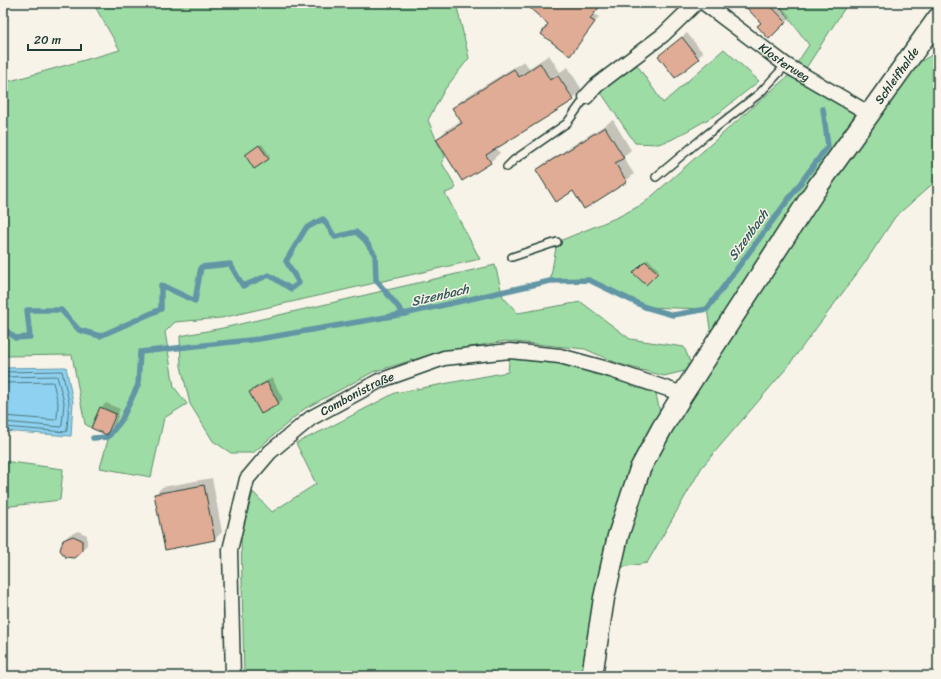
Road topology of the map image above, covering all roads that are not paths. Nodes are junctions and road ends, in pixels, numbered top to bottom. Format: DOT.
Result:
graph roads {
  1 [pos="696,3"];
  2 [pos="704,3"];
  3 [pos="938,18"];
  4 [pos="786,65"];
  5 [pos="586,97"];
  6 [pos="870,114"];
  7 [pos="507,167"];
  8 [pos="656,177"];
  9 [pos="557,242"];
  10 [pos="512,257"];
  11 [pos="683,394"];
  12 [pos="233,676"];
  13 [pos="592,676"];
  1 -- 5 [label="street"];
  2 -- 4 [label="street, Klosterweg"];
  3 -- 6 [label="main road, Schleifhalde"];
  4 -- 6 [label="street, Klosterweg"];
  4 -- 8 [label="lane"];
  5 -- 7 [label="lane"];
  6 -- 11 [label="main road, Schleifhalde"];
  9 -- 10 [label="lane"];
  11 -- 12 [label="street, Combonistraße"];
  11 -- 13 [label="main road, Schleifhalde"];
}
